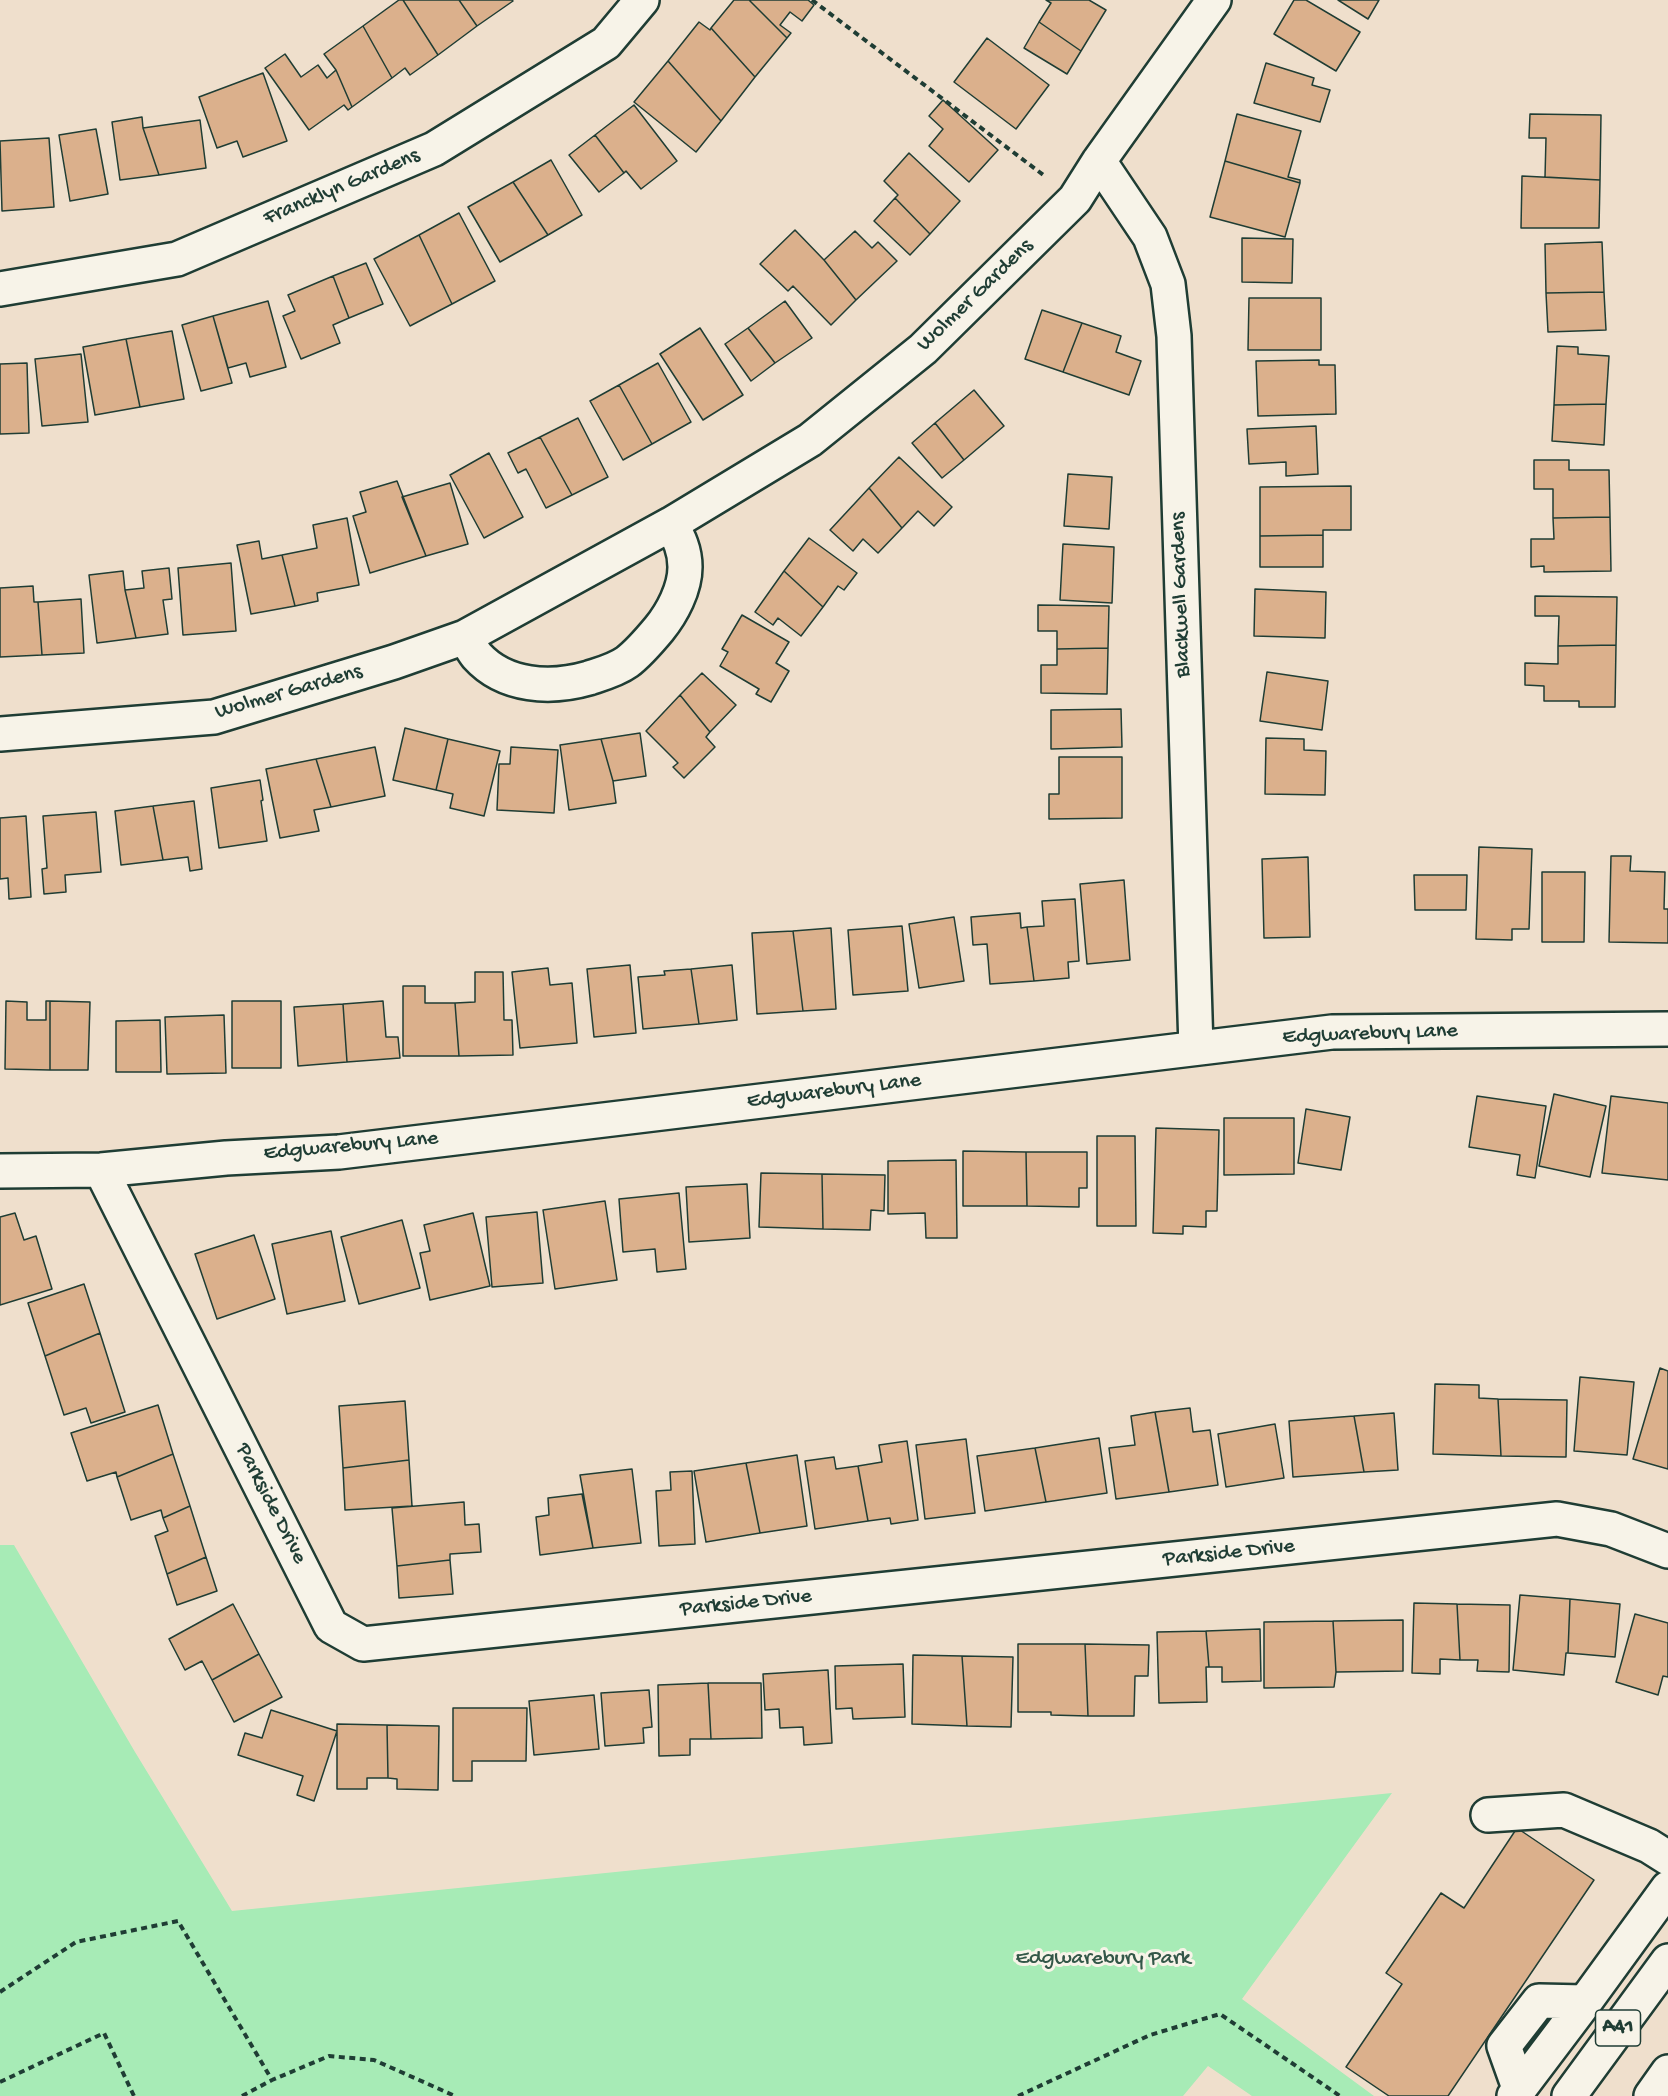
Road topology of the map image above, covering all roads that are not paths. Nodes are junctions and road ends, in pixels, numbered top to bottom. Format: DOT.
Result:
graph roads {
  1 [pos="642,0"];
  2 [pos="1214,0"];
  3 [pos="1099,161"];
  4 [pos="0,289"];
  5 [pos="671,524"];
  6 [pos="465,637"];
  7 [pos="0,734"];
  8 [pos="1668,1029"];
  9 [pos="1196,1048"];
  10 [pos="101,1170"];
  11 [pos="0,1171"];
  12 [pos="1668,1551"];
  13 [pos="1488,1815"];
  14 [pos="1668,1858"];
  15 [pos="1668,1888"];
  16 [pos="1668,1961"];
  17 [pos="1668,2072"];
  18 [pos="1516,2092"];
  19 [pos="1569,2096"];
  20 [pos="1651,2096"];
  1 -- 4 [label="main road, Francklyn Gardens"];
  2 -- 3 [label="main road, Wolmer Gardens"];
  3 -- 5 [label="main road, Wolmer Gardens"];
  3 -- 9 [label="main road, Blackwell Gardens"];
  5 -- 6 [label="main road, Wolmer Gardens"];
  5 -- 6 [label="main road"];
  6 -- 7 [label="main road, Wolmer Gardens"];
  8 -- 9 [label="main road, Edgwarebury Lane"];
  9 -- 10 [label="main road, Edgwarebury Lane"];
  10 -- 11 [label="main road, Edgwarebury Lane"];
  10 -- 12 [label="main road, Parkside Drive"];
  13 -- 14 [label="main road"];
  15 -- 18 [label="main road"];
  16 -- 19 [label="main road, A41"];
  17 -- 20 [label="main road"];
}
